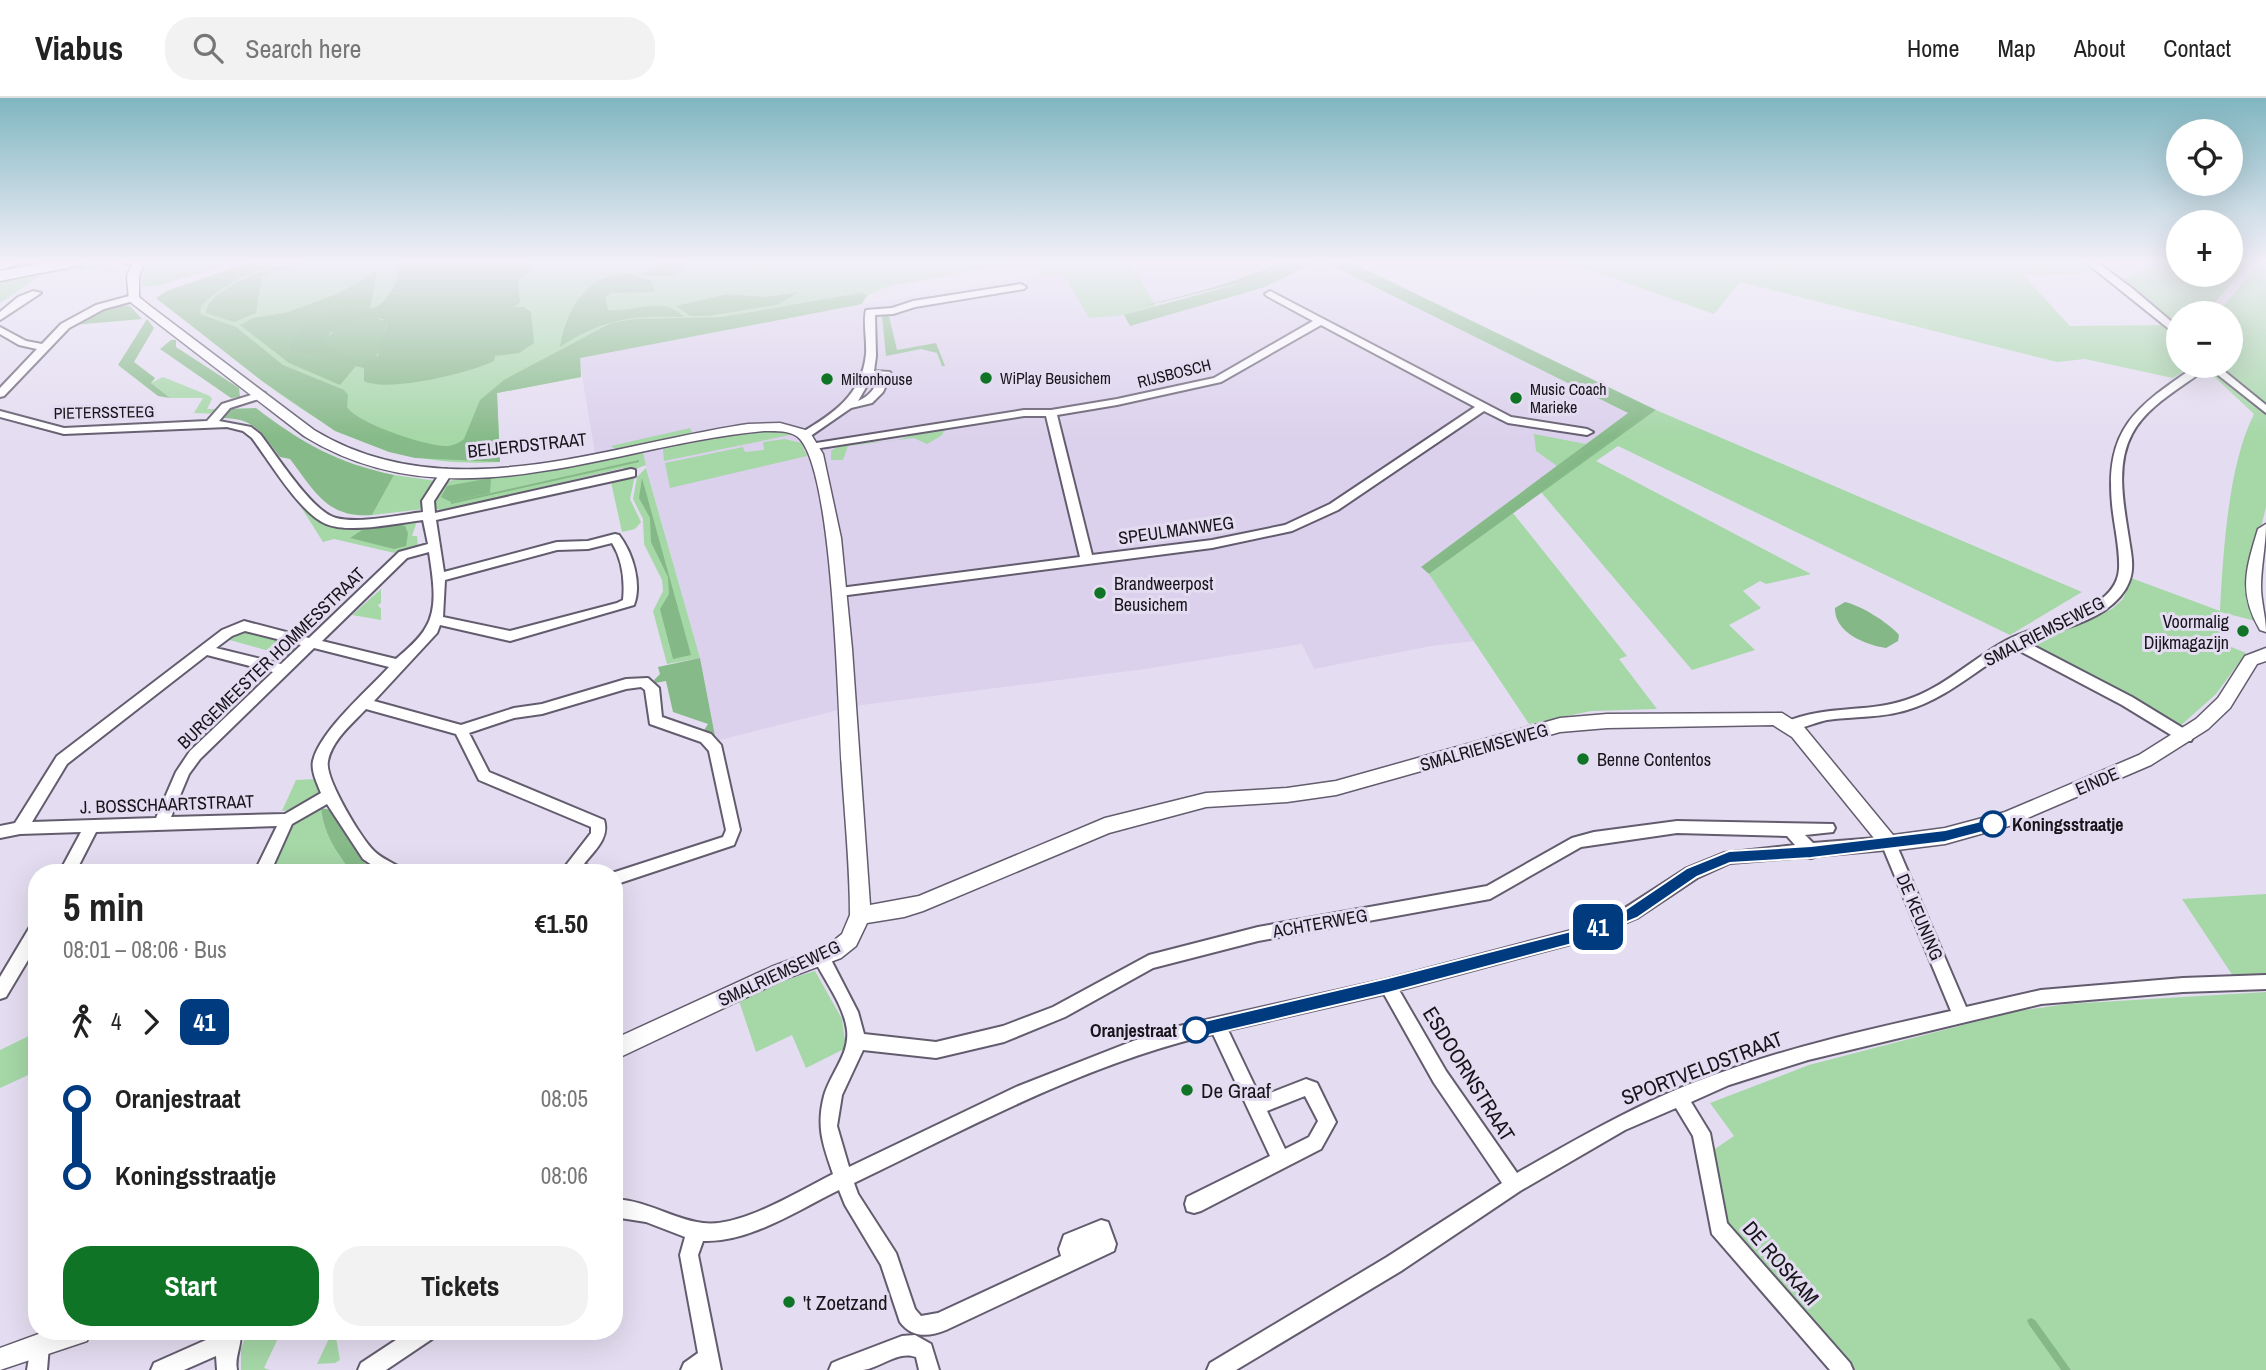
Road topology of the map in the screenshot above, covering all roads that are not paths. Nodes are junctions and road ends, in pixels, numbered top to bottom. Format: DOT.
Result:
graph roads {
  1 [pos="75,319"];
  2 [pos="157,319"];
  3 [pos="871,319"];
  4 [pos="1317,319"];
  5 [pos="1320,321"];
  6 [pos="0,330"];
  7 [pos="42,347"];
  8 [pos="869,374"];
  9 [pos="2187,378"];
  10 [pos="2227,378"];
  11 [pos="0,394"];
  12 [pos="261,395"];
  13 [pos="850,405"];
  14 [pos="1483,407"];
  15 [pos="2266,410"];
  16 [pos="1051,413"];
  17 [pos="0,414"];
  18 [pos="211,424"];
  19 [pos="1587,432"];
  20 [pos="814,439"];
  21 [pos="446,473"];
  22 [pos="631,473"];
  23 [pos="428,516"];
  24 [pos="2266,528"];
  25 [pos="433,547"];
  26 [pos="1087,560"];
  27 [pos="438,578"];
  28 [pos="840,592"];
  29 [pos="437,620"];
  30 [pos="2266,626"];
  31 [pos="313,642"];
  32 [pos="2014,642"];
  33 [pos="204,650"];
  34 [pos="2266,654"];
  35 [pos="399,665"];
  36 [pos="284,670"];
  37 [pos="363,704"];
  38 [pos="1791,726"];
  39 [pos="461,730"];
  40 [pos="2186,737"];
  41 [pos="329,795"];
  42 [pos="287,820"];
  43 [pos="162,822"];
  44 [pos="92,826"];
  45 [pos="20,828"];
  46 [pos="1828,828"];
  47 [pos="1791,830"];
  48 [pos="0,832"];
  49 [pos="1889,843"];
  50 [pos="1811,852"];
  51 [pos="72,864"];
  52 [pos="266,864"];
  53 [pos="382,864"];
  54 [pos="576,864"];
  55 [pos="623,876"];
  56 [pos="860,915"];
  57 [pos="28,947"];
  58 [pos="821,957"];
  59 [pos="2266,982"];
  60 [pos="1388,986"];
  61 [pos="0,992"];
  62 [pos="1962,1017"];
  63 [pos="1217,1026"];
  64 [pos="856,1041"];
  65 [pos="623,1046"];
  66 [pos="1679,1098"];
  67 [pos="1255,1107"];
  68 [pos="1281,1160"];
  69 [pos="842,1177"];
  70 [pos="1514,1185"];
  71 [pos="1195,1203"];
  72 [pos="623,1209"];
  73 [pos="696,1233"];
  74 [pos="1072,1259"];
  75 [pos="66,1340"];
  76 [pos="225,1340"];
  77 [pos="232,1340"];
  78 [pos="413,1340"];
  79 [pos="38,1358"];
  80 [pos="0,1360"];
  81 [pos="710,1364"];
  82 [pos="161,1370"];
  83 [pos="227,1370"];
  84 [pos="368,1370"];
  85 [pos="691,1370"];
  86 [pos="839,1370"];
  87 [pos="929,1370"];
  88 [pos="1217,1370"];
  89 [pos="1843,1370"];
  1 -- 7 [label="street"];
  2 -- 12 [label="street, BEIJERDSTRAAT"];
  3 -- 8 [label="street"];
  4 -- 5 [label="street"];
  5 -- 14 [label="street"];
  5 -- 16 [label="street, RIJSBOSCH"];
  6 -- 7 [label="street"];
  7 -- 11 [label="street"];
  8 -- 13 [label="street"];
  8 -- 13 [label="street"];
  9 -- 32 [label="street, SMALRIEMSEWEG"];
  10 -- 15 [label="street"];
  12 -- 18 [label="street"];
  12 -- 21 [label="street, BEIJERDSTRAAT"];
  13 -- 20 [label="street"];
  14 -- 19 [label="street"];
  14 -- 26 [label="street, SPEULMANWEG"];
  16 -- 20 [label="street, RIJSBOSCH"];
  16 -- 26 [label="street"];
  17 -- 18 [label="street, PIETERSSTEEG"];
  18 -- 23 [label="street, PIETERSSTEEG"];
  20 -- 21 [label="street, BEIJERDSTRAAT"];
  20 -- 28 [label="street"];
  21 -- 23 [label="street"];
  22 -- 23 [label="street, PIETERSSTEEG"];
  23 -- 25 [label="street"];
  24 -- 30 [label="street"];
  25 -- 27 [label="street"];
  25 -- 31 [label="street, BURGEMEESTER HOMMESSTRAAT"];
  26 -- 28 [label="street, SPEULMANWEG"];
  27 -- 29 [label="street"];
  27 -- 29 [label="street"];
  28 -- 56 [label="street"];
  29 -- 35 [label="street"];
  31 -- 33 [label="street"];
  31 -- 35 [label="street"];
  31 -- 36 [label="street, BURGEMEESTER HOMMESSTRAAT"];
  32 -- 38 [label="street, SMALRIEMSEWEG"];
  32 -- 40 [label="street"];
  33 -- 36 [label="street"];
  33 -- 45 [label="street"];
  34 -- 40 [label="street, EINDE"];
  35 -- 37 [label="street"];
  36 -- 43 [label="street, BURGEMEESTER HOMMESSTRAAT"];
  37 -- 39 [label="street"];
  37 -- 41 [label="street"];
  38 -- 49 [label="street, DE KEUNING"];
  38 -- 56 [label="street, SMALRIEMSEWEG"];
  39 -- 54 [label="street"];
  39 -- 55 [label="street"];
  40 -- 49 [label="street, EINDE"];
  41 -- 42 [label="street, J. BOSSCHAARTSTRAAT"];
  41 -- 53 [label="street"];
  42 -- 43 [label="street, J. BOSSCHAARTSTRAAT"];
  42 -- 52 [label="street"];
  43 -- 44 [label="street, J. BOSSCHAARTSTRAAT"];
  44 -- 45 [label="street, J. BOSSCHAARTSTRAAT"];
  44 -- 51 [label="street"];
  45 -- 48 [label="street, J. BOSSCHAARTSTRAAT"];
  46 -- 47 [label="street, ACHTERWEG"];
  47 -- 50 [label="street"];
  47 -- 64 [label="street, ACHTERWEG"];
  49 -- 50 [label="street"];
  49 -- 62 [label="street, DE KEUNING"];
  50 -- 60 [label="street"];
  56 -- 58 [label="street, SMALRIEMSEWEG"];
  57 -- 61 [label="street"];
  58 -- 64 [label="street"];
  58 -- 65 [label="street, SMALRIEMSEWEG"];
  59 -- 62 [label="street, SPORTVELDSTRAAT"];
  60 -- 63 [label="street"];
  60 -- 70 [label="street, ESDOORNSTRAAT"];
  62 -- 66 [label="street, SPORTVELDSTRAAT"];
  63 -- 67 [label="street"];
  63 -- 69 [label="street"];
  64 -- 69 [label="street"];
  66 -- 70 [label="street, SPORTVELDSTRAAT"];
  66 -- 89 [label="street, DE ROSKAM"];
  67 -- 68 [label="street"];
  67 -- 68 [label="street"];
  68 -- 71 [label="street"];
  69 -- 73 [label="street"];
  69 -- 74 [label="street"];
  70 -- 88 [label="street, SPORTVELDSTRAAT"];
  72 -- 73 [label="street"];
  73 -- 81 [label="street"];
  75 -- 79 [label="street"];
  76 -- 82 [label="street"];
  77 -- 83 [label="street"];
  78 -- 84 [label="street"];
  79 -- 80 [label="street"];
  81 -- 85 [label="street"];
  86 -- 87 [label="street"];
}
